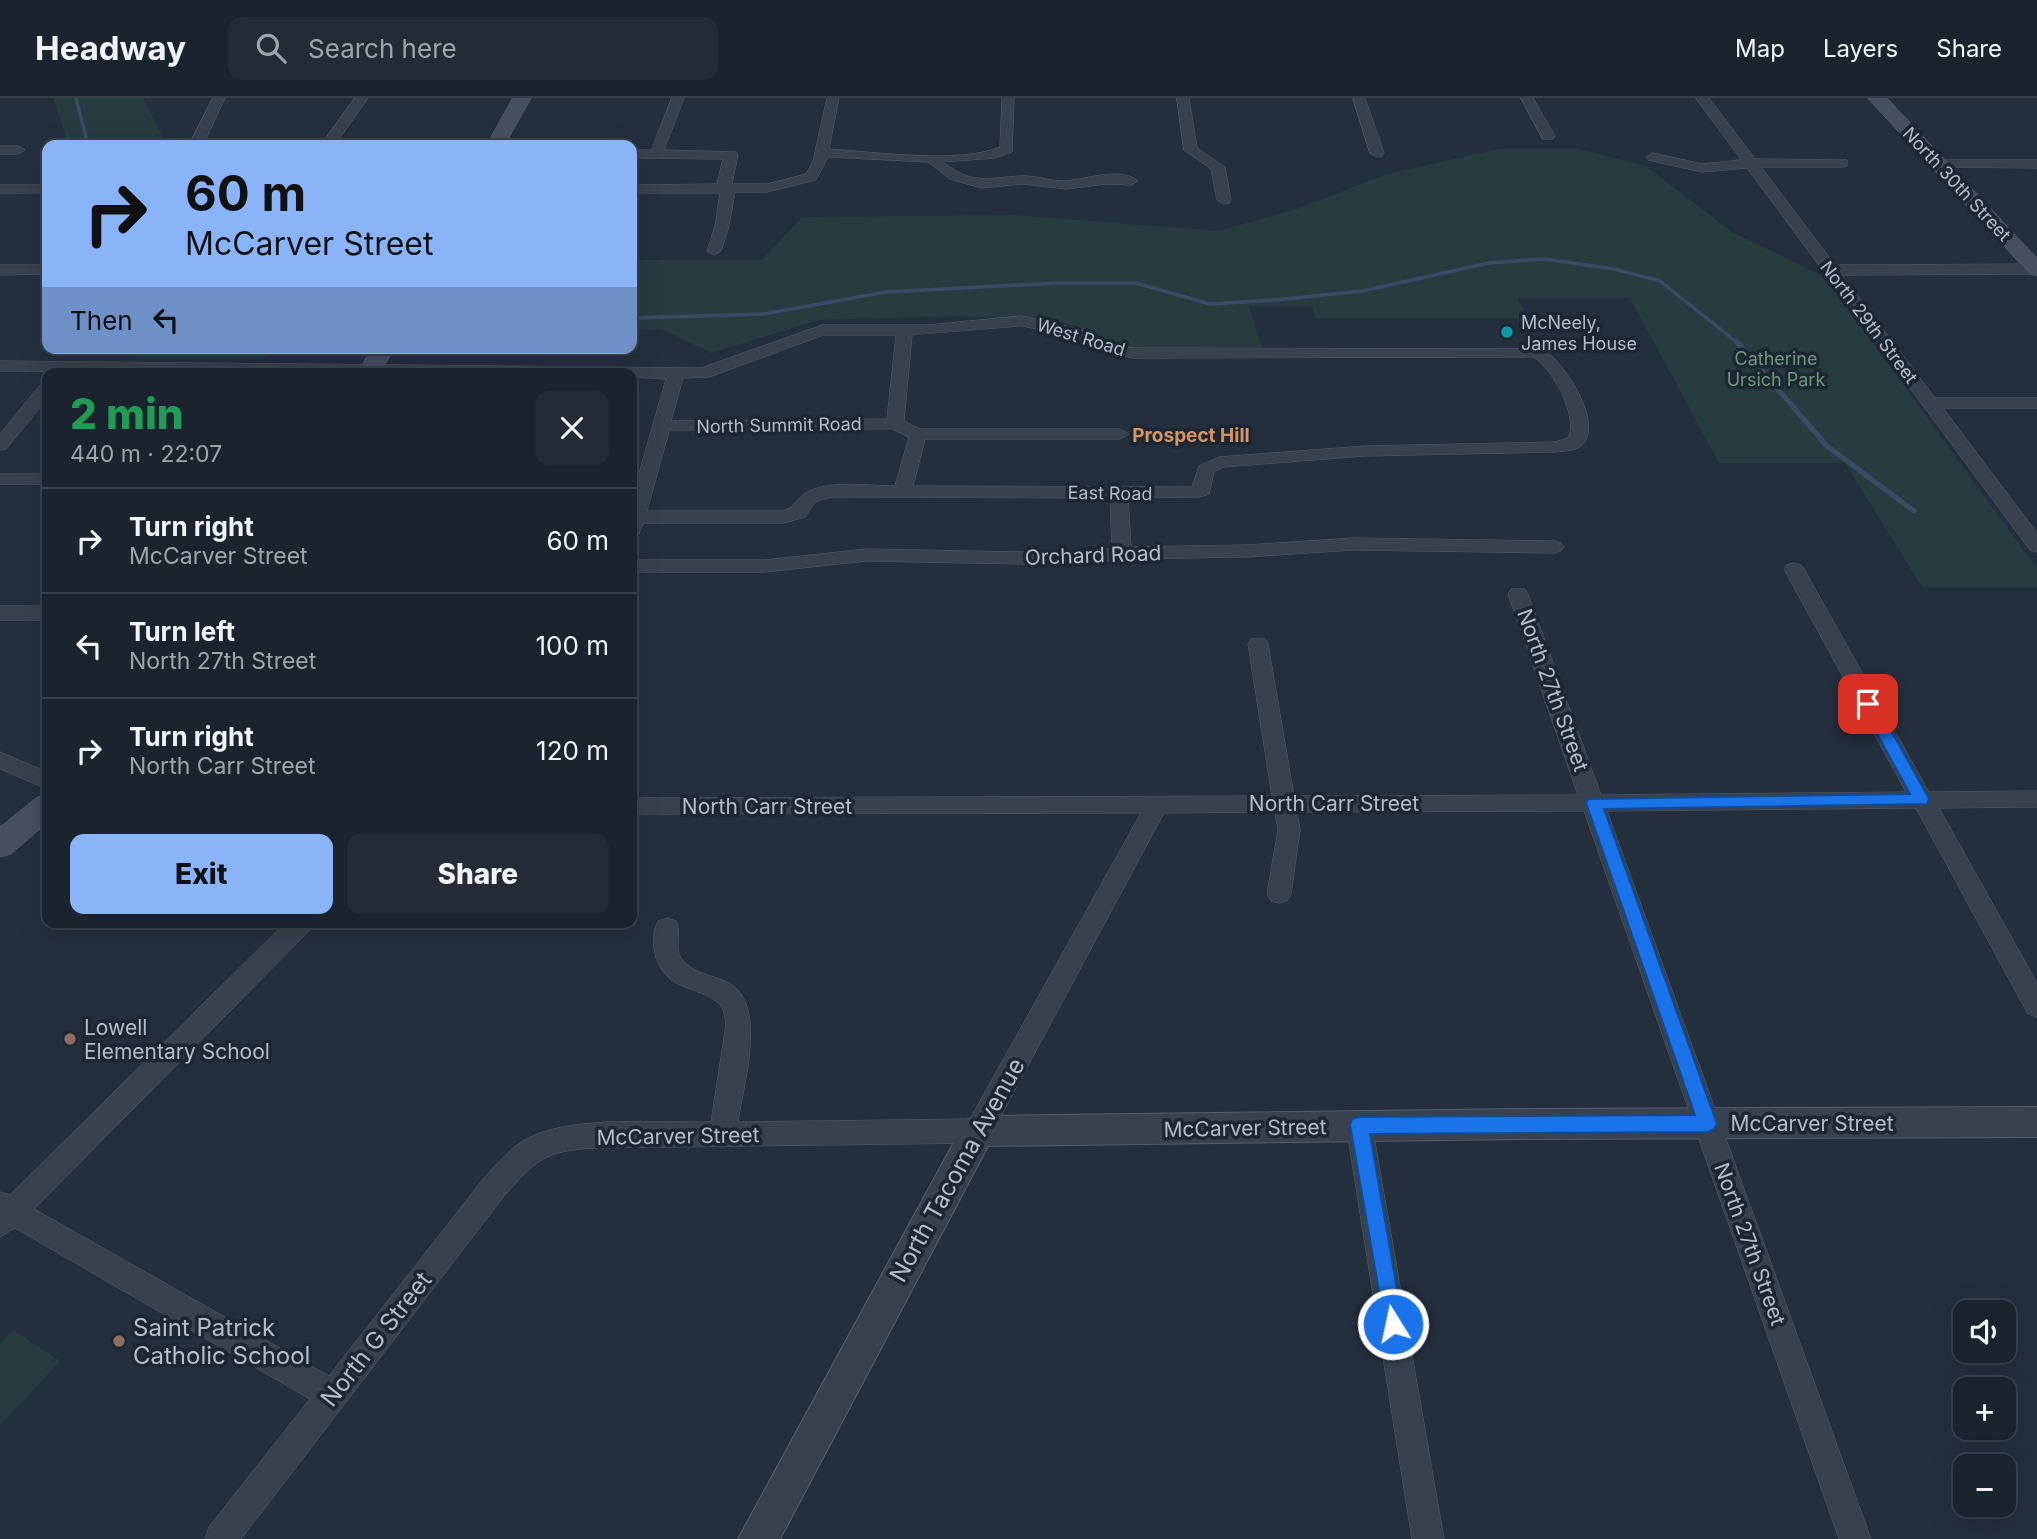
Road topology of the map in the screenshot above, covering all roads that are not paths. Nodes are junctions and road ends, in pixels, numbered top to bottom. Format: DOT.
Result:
graph roads {
  1 [pos="219,98"];
  2 [pos="362,98"];
  3 [pos="522,98"];
  4 [pos="678,98"];
  5 [pos="833,98"];
  6 [pos="1008,98"];
  7 [pos="1182,98"];
  8 [pos="1359,98"];
  9 [pos="1527,98"];
  10 [pos="1702,98"];
  11 [pos="1877,98"];
  12 [pos="1548,136"];
  13 [pos="198,140"];
  14 [pos="332,140"];
  15 [pos="499,140"];
  16 [pos="0,150"];
  17 [pos="18,150"];
  18 [pos="637,153"];
  19 [pos="821,153"];
  20 [pos="1377,153"];
  21 [pos="656,154"];
  22 [pos="1653,157"];
  23 [pos="932,159"];
  24 [pos="1752,163"];
  25 [pos="1842,163"];
  26 [pos="1939,164"];
  27 [pos="2037,164"];
  28 [pos="1131,181"];
  29 [pos="0,188"];
  30 [pos="39,188"];
  31 [pos="637,189"];
  32 [pos="728,189"];
  33 [pos="1224,200"];
  34 [pos="714,251"];
  35 [pos="0,270"];
  36 [pos="42,270"];
  37 [pos="1829,270"];
  38 [pos="2037,270"];
  39 [pos="904,331"];
  40 [pos="1536,352"];
  41 [pos="77,354"];
  42 [pos="374,364"];
  43 [pos="0,366"];
  44 [pos="43,368"];
  45 [pos="65,368"];
  46 [pos="126,368"];
  47 [pos="500,368"];
  48 [pos="637,372"];
  49 [pos="676,374"];
  50 [pos="42,394"];
  51 [pos="1930,403"];
  52 [pos="2037,403"];
  53 [pos="896,424"];
  54 [pos="662,426"];
  55 [pos="918,434"];
  56 [pos="1120,434"];
  57 [pos="0,444"];
  58 [pos="1572,444"];
  59 [pos="0,479"];
  60 [pos="42,479"];
  61 [pos="639,479"];
  62 [pos="902,492"];
  63 [pos="1119,493"];
  64 [pos="637,497"];
  65 [pos="637,524"];
  66 [pos="2037,546"];
  67 [pos="1554,547"];
  68 [pos="1122,553"];
  69 [pos="637,566"];
  70 [pos="1794,569"];
  71 [pos="1518,593"];
  72 [pos="0,613"];
  73 [pos="42,613"];
  74 [pos="1258,644"];
  75 [pos="0,760"];
  76 [pos="42,779"];
  77 [pos="1921,799"];
  78 [pos="2037,799"];
  79 [pos="1158,803"];
  80 [pos="1286,803"];
  81 [pos="1594,803"];
  82 [pos="637,806"];
  83 [pos="42,810"];
  84 [pos="0,845"];
  85 [pos="1279,894"];
  86 [pos="296,928"];
  87 [pos="667,928"];
  88 [pos="2037,1006"];
  89 [pos="2037,1122"];
  90 [pos="1708,1124"];
  91 [pos="1359,1125"];
  92 [pos="978,1131"];
  93 [pos="723,1135"];
  94 [pos="538,1144"];
  95 [pos="4,1213"];
  96 [pos="333,1395"];
  97 [pos="221,1539"];
  98 [pos="758,1539"];
  99 [pos="1428,1539"];
  100 [pos="1856,1539"];
  1 -- 13 [label="street"];
  2 -- 14 [label="street"];
  3 -- 15 [label="main road"];
  4 -- 21 [label="street"];
  5 -- 19 [label="street"];
  6 -- 23 [label="street"];
  7 -- 33 [label="street"];
  8 -- 20 [label="street"];
  9 -- 12 [label="street"];
  10 -- 24 [label="street, North 29th Street"];
  11 -- 26 [label="main road, North 30th Street"];
  16 -- 17 [label="street"];
  18 -- 21 [label="street"];
  19 -- 23 [label="street"];
  19 -- 32 [label="street"];
  21 -- 32 [label="street"];
  22 -- 24 [label="street"];
  23 -- 28 [label="street"];
  24 -- 25 [label="street"];
  24 -- 37 [label="street, North 29th Street"];
  26 -- 27 [label="street"];
  26 -- 38 [label="main road, North 30th Street"];
  29 -- 30 [label="street"];
  31 -- 32 [label="street"];
  32 -- 34 [label="street"];
  35 -- 36 [label="street"];
  37 -- 38 [label="street"];
  37 -- 51 [label="street, North 29th Street"];
  39 -- 40 [label="street, West Road"];
  39 -- 49 [label="street, West Road"];
  39 -- 53 [label="street"];
  40 -- 58 [label="street"];
  41 -- 45 [label="street"];
  42 -- 46 [label="street"];
  42 -- 47 [label="street"];
  43 -- 44 [label="street"];
  48 -- 49 [label="street"];
  49 -- 54 [label="street"];
  50 -- 57 [label="street"];
  51 -- 52 [label="street"];
  51 -- 66 [label="street, North 29th Street"];
  53 -- 54 [label="street, North Summit Road"];
  53 -- 55 [label="street"];
  54 -- 61 [label="street"];
  55 -- 56 [label="street"];
  55 -- 62 [label="street"];
  58 -- 63 [label="street, East Road"];
  59 -- 60 [label="street"];
  61 -- 64 [label="street"];
  62 -- 63 [label="street, East Road"];
  62 -- 65 [label="street, East Road"];
  63 -- 68 [label="street"];
  67 -- 68 [label="street, Orchard Road"];
  68 -- 69 [label="street, Orchard Road"];
  70 -- 77 [label="street"];
  71 -- 81 [label="street, North 27th Street"];
  72 -- 73 [label="street"];
  74 -- 80 [label="street"];
  75 -- 76 [label="street"];
  77 -- 78 [label="street, North Carr Street"];
  77 -- 81 [label="street, North Carr Street"];
  77 -- 88 [label="street"];
  79 -- 80 [label="street, North Carr Street"];
  79 -- 82 [label="street, North Carr Street"];
  79 -- 92 [label="street, North Tacoma Avenue"];
  80 -- 81 [label="street, North Carr Street"];
  80 -- 85 [label="street"];
  81 -- 90 [label="street, North 27th Street"];
  83 -- 84 [label="main road"];
  86 -- 95 [label="street"];
  87 -- 93 [label="street"];
  89 -- 90 [label="street, McCarver Street"];
  90 -- 91 [label="street, McCarver Street"];
  90 -- 100 [label="street, North 27th Street"];
  91 -- 92 [label="street, McCarver Street"];
  91 -- 99 [label="street"];
  92 -- 93 [label="street, McCarver Street"];
  92 -- 98 [label="street, North Tacoma Avenue"];
  93 -- 94 [label="street, McCarver Street"];
  94 -- 96 [label="street, North G Street"];
  95 -- 96 [label="street"];
  96 -- 97 [label="street, North G Street"];
}
